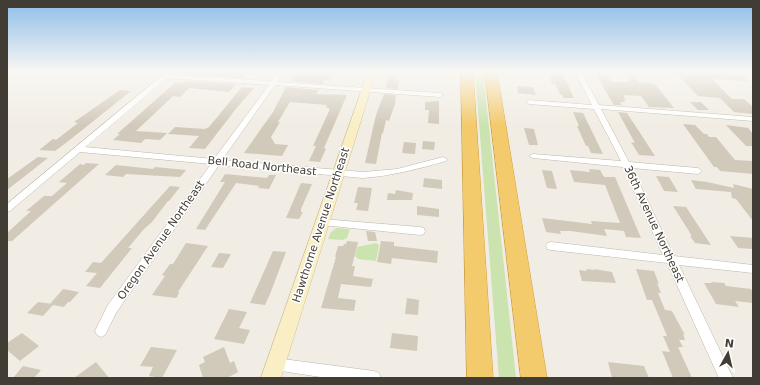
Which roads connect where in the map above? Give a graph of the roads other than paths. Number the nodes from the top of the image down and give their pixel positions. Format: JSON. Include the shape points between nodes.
{"nodes":[{"id":1,"x":149,"y":90,"type":"edge"},
{"id":2,"x":268,"y":90,"type":"edge"},
{"id":3,"x":366,"y":90,"type":"joint"},
{"id":4,"x":468,"y":90,"type":"edge"},
{"id":5,"x":494,"y":90,"type":"edge"},
{"id":6,"x":587,"y":90,"type":"edge"},
{"id":7,"x":440,"y":95,"type":"dead end"},
{"id":8,"x":529,"y":102,"type":"dead end"},
{"id":9,"x":596,"y":107,"type":"junction"},
{"id":10,"x":753,"y":119,"type":"edge"},
{"id":11,"x":78,"y":149,"type":"junction"},
{"id":12,"x":533,"y":156,"type":"dead end"},
{"id":13,"x":443,"y":159,"type":"dead end"},
{"id":14,"x":218,"y":161,"type":"junction"},
{"id":15,"x":626,"y":164,"type":"junction"},
{"id":16,"x":698,"y":171,"type":"dead end"},
{"id":17,"x":338,"y":174,"type":"junction"},
{"id":18,"x":7,"y":209,"type":"edge"},
{"id":19,"x":322,"y":222,"type":"junction"},
{"id":20,"x":420,"y":231,"type":"dead end"},
{"id":21,"x":551,"y":246,"type":"dead end"},
{"id":22,"x":671,"y":260,"type":"junction"},
{"id":23,"x":753,"y":269,"type":"edge"},
{"id":24,"x":101,"y":331,"type":"dead end"},
{"id":25,"x":275,"y":364,"type":"junction"},
{"id":26,"x":271,"y":378,"type":"edge"},
{"id":27,"x":374,"y":378,"type":"edge"},
{"id":28,"x":480,"y":378,"type":"edge"},
{"id":29,"x":534,"y":378,"type":"edge"},
{"id":30,"x":726,"y":378,"type":"edge"}],
"edges":[{"from":1,"to":11,"type":"street"},
{"from":2,"to":14,"type":"street","name":"Oregon Avenue Northeast"},
{"from":3,"to":7,"type":"street"},
{"from":3,"to":17,"type":"main road","name":"Hawthorne Avenue Northeast"},
{"from":4,"to":28,"type":"highway"},
{"from":5,"to":29,"type":"highway"},
{"from":6,"to":9,"type":"street","name":"36th Avenue Northeast"},
{"from":8,"to":9,"type":"street"},
{"from":9,"to":10,"type":"street"},
{"from":9,"to":15,"type":"street","name":"36th Avenue Northeast"},
{"from":11,"to":14,"type":"street","name":"Bell Road Northeast"},
{"from":11,"to":18,"type":"street"},
{"from":12,"to":15,"type":"street"},
{"from":13,"to":17,"type":"street","name":"Bell Road Northeast","via":[[389,174]]},
{"from":14,"to":17,"type":"street","name":"Bell Road Northeast"},
{"from":14,"to":24,"type":"street","name":"Oregon Avenue Northeast","via":[[112,309]]},
{"from":15,"to":16,"type":"street"},
{"from":15,"to":22,"type":"street","name":"36th Avenue Northeast"},
{"from":17,"to":19,"type":"main road","name":"Hawthorne Avenue Northeast"},
{"from":19,"to":20,"type":"street"},
{"from":19,"to":25,"type":"main road","name":"Hawthorne Avenue Northeast"},
{"from":21,"to":22,"type":"street"},
{"from":22,"to":23,"type":"street"},
{"from":22,"to":30,"type":"street","name":"36th Avenue Northeast"},
{"from":25,"to":26,"type":"main road","name":"Hawthorne Avenue Northeast"},
{"from":25,"to":27,"type":"street"}]}
